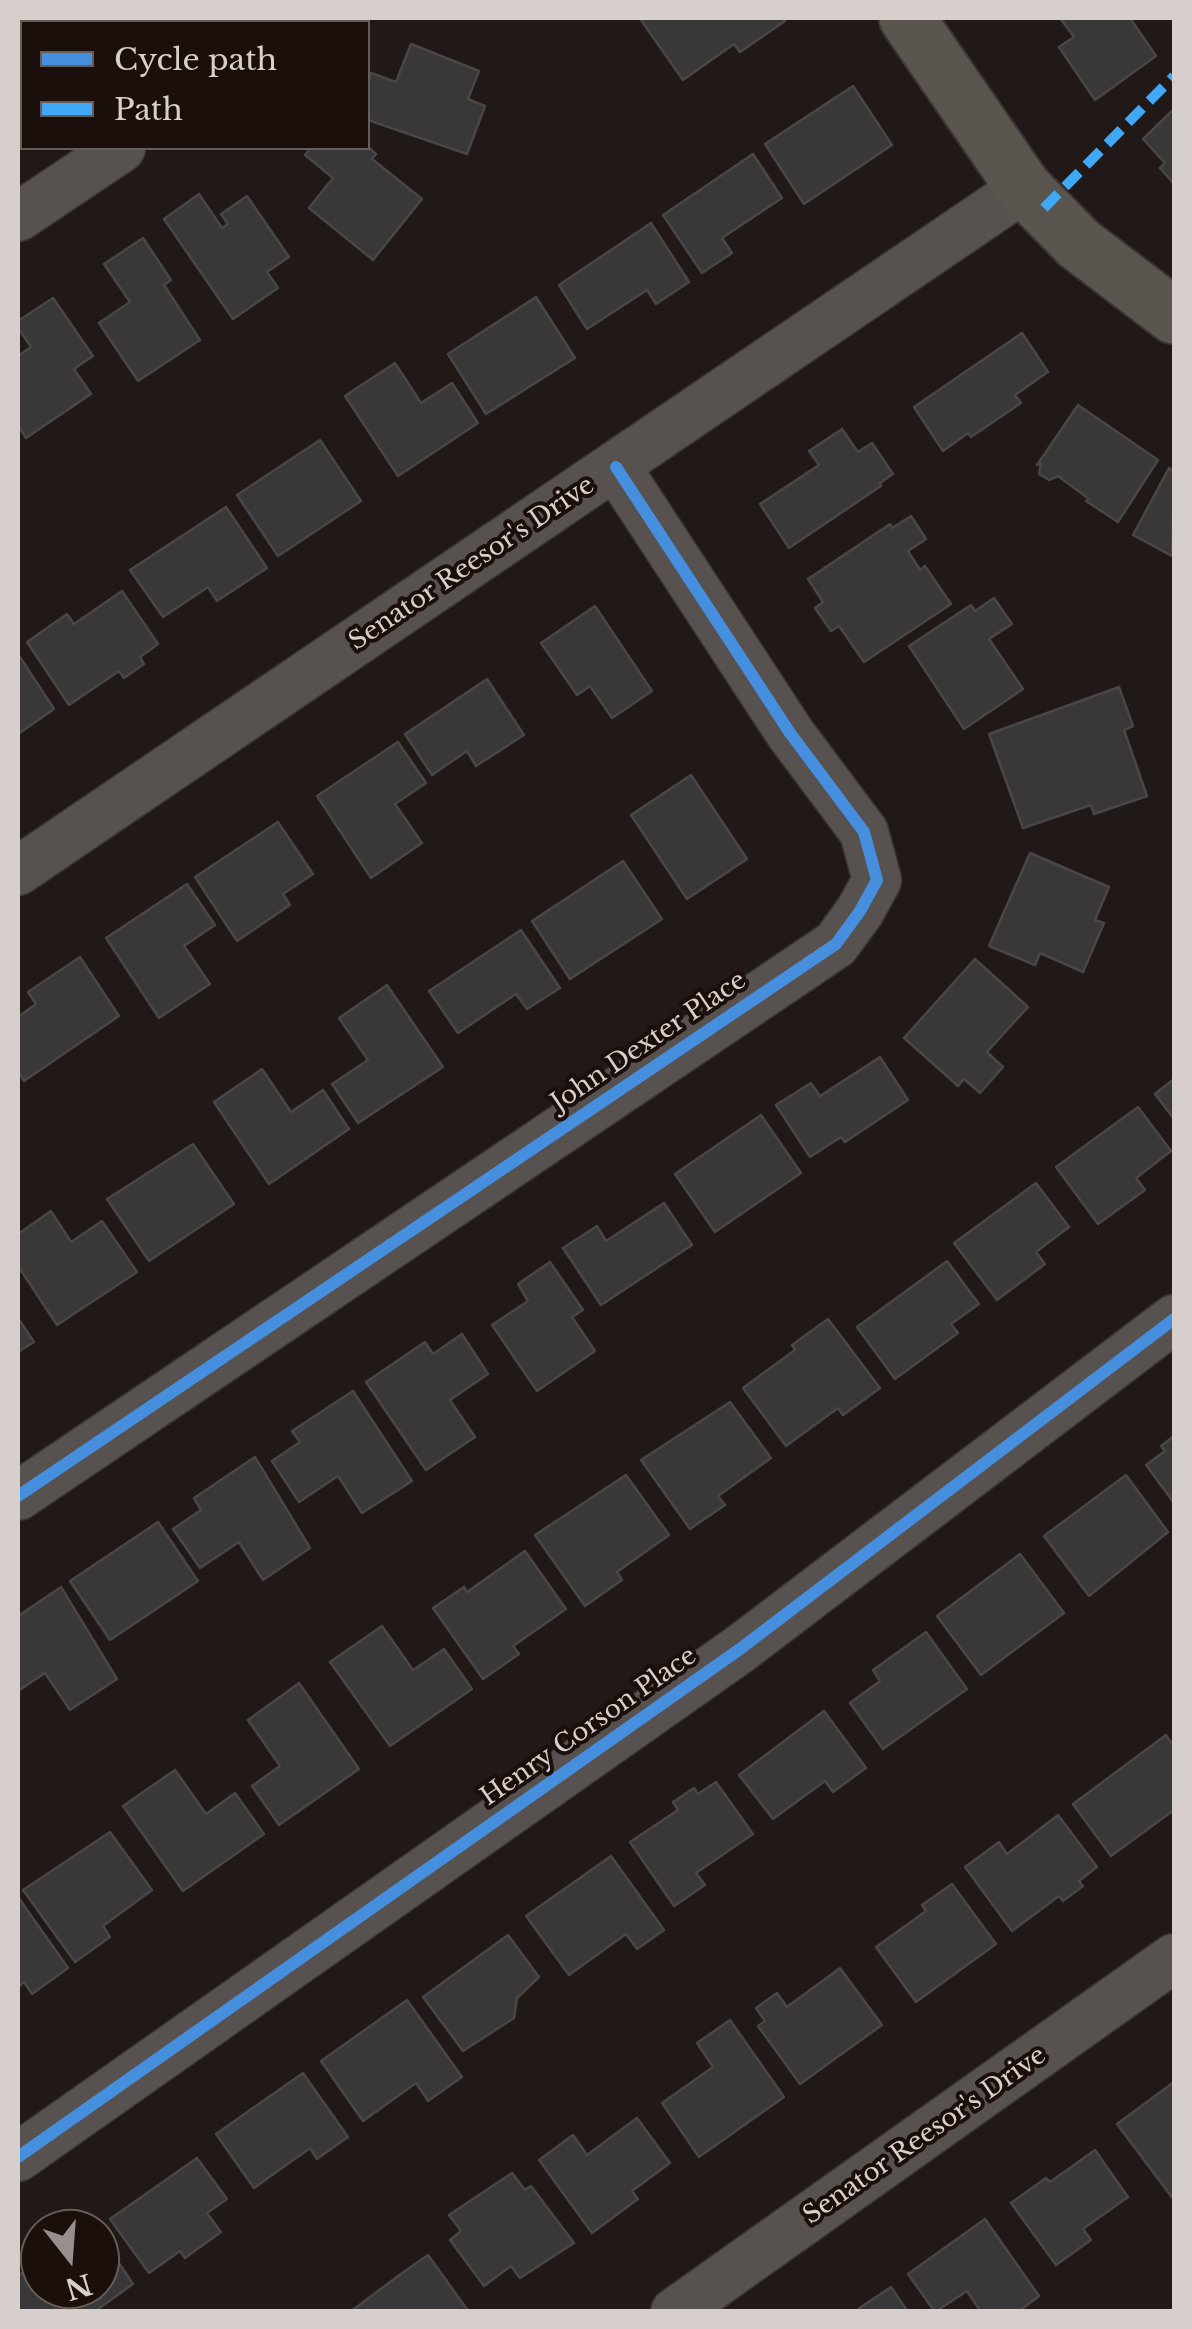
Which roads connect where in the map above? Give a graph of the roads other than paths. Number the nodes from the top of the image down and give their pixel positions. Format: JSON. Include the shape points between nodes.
{"nodes":[{"id":1,"x":906,"y":18,"type":"edge"},
{"id":2,"x":118,"y":150,"type":"edge"},
{"id":3,"x":1024,"y":188,"type":"junction"},
{"id":4,"x":18,"y":217,"type":"edge"},
{"id":5,"x":1174,"y":316,"type":"edge"},
{"id":6,"x":616,"y":467,"type":"junction"},
{"id":7,"x":18,"y":871,"type":"edge"},
{"id":8,"x":1174,"y":1320,"type":"edge"},
{"id":9,"x":18,"y":1496,"type":"edge"},
{"id":10,"x":1174,"y":1958,"type":"edge"},
{"id":11,"x":18,"y":2157,"type":"edge"},
{"id":12,"x":675,"y":2312,"type":"edge"}],
"edges":[{"from":1,"to":3,"type":"street"},
{"from":2,"to":4,"type":"street"},
{"from":3,"to":5,"type":"street","via":[[1079,244]]},
{"from":3,"to":6,"type":"street","name":"Senator Reesor's Drive"},
{"from":6,"to":7,"type":"street","name":"Senator Reesor's Drive"},
{"from":6,"to":9,"type":"street","name":"John Dexter Place","via":[[790,734],[864,832],[877,880],[860,911],[836,944]]},
{"from":8,"to":11,"type":"street","name":"Henry Corson Place","via":[[740,1649]]},
{"from":10,"to":12,"type":"street","name":"Senator Reesor's Drive"}]}
